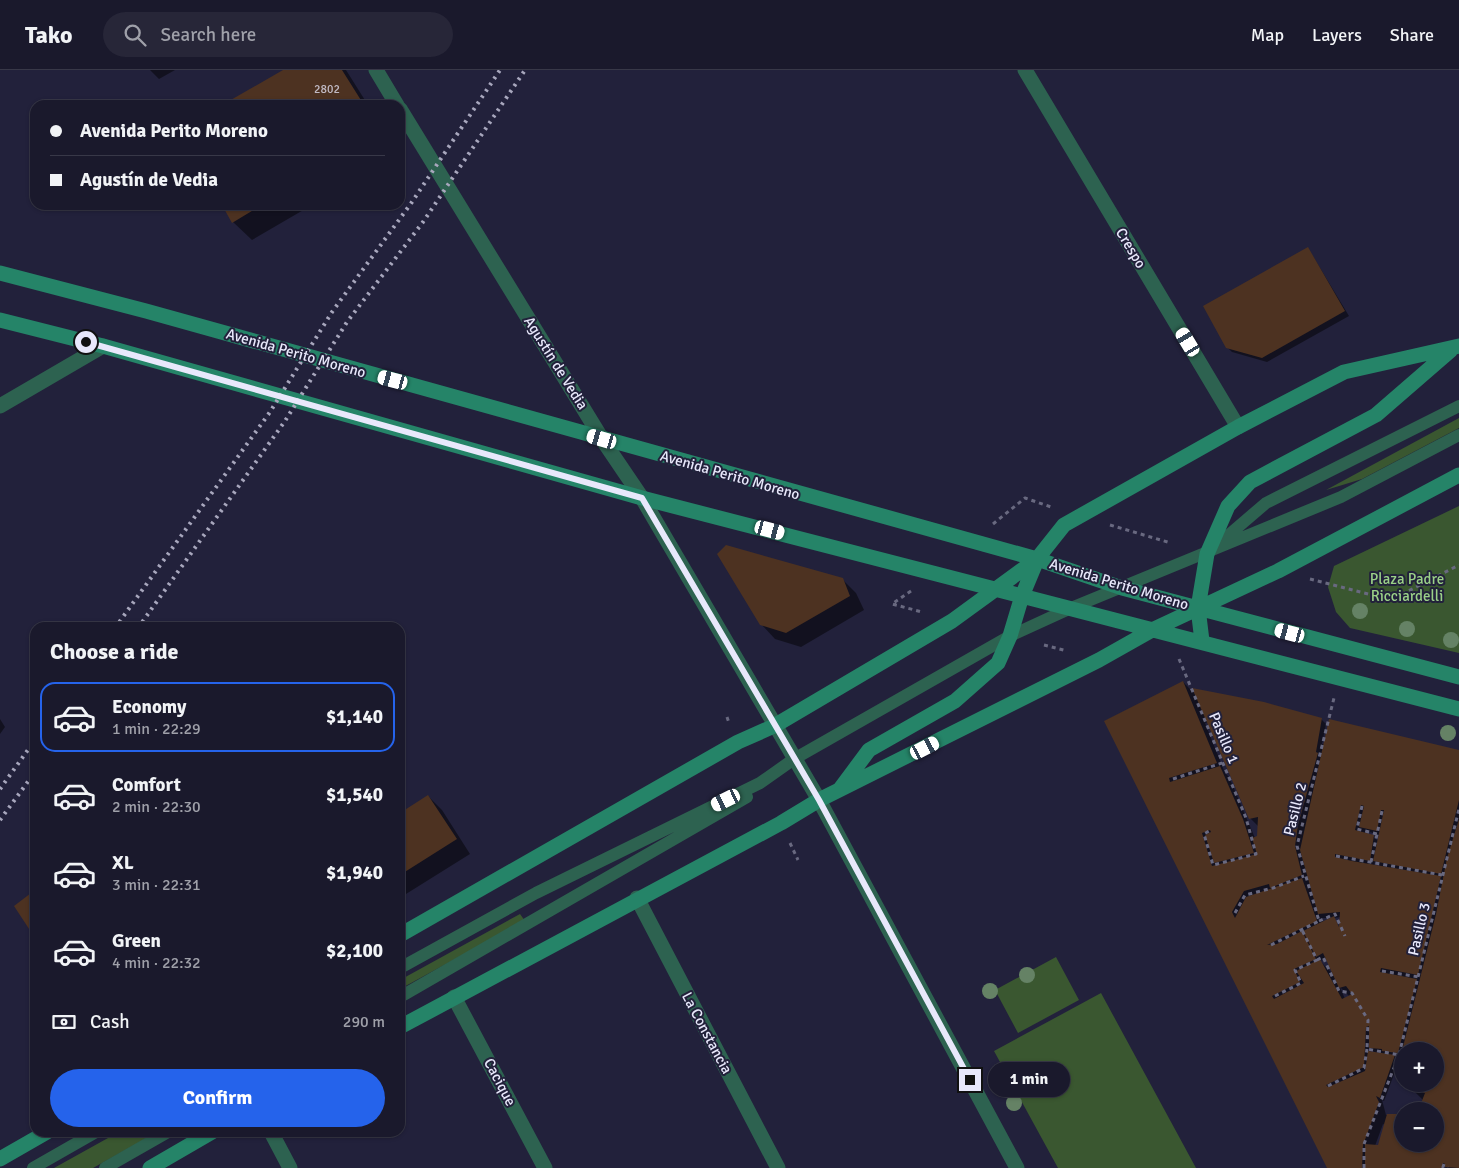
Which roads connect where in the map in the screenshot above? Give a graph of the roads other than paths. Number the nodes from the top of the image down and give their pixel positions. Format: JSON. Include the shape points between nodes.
{"nodes":[{"id":1,"x":376,"y":70,"type":"edge"},
{"id":2,"x":1025,"y":70,"type":"edge"},
{"id":3,"x":394,"y":100,"type":"edge"},
{"id":4,"x":405,"y":118,"type":"edge"},
{"id":5,"x":0,"y":273,"type":"edge"},
{"id":6,"x":0,"y":320,"type":"edge"},
{"id":7,"x":103,"y":346,"type":"junction"},
{"id":8,"x":1456,"y":348,"type":"edge"},
{"id":9,"x":0,"y":406,"type":"edge"},
{"id":10,"x":1459,"y":406,"type":"edge"},
{"id":11,"x":1238,"y":427,"type":"junction"},
{"id":12,"x":1459,"y":435,"type":"edge"},
{"id":13,"x":602,"y":439,"type":"junction"},
{"id":14,"x":1459,"y":475,"type":"edge"},
{"id":15,"x":642,"y":498,"type":"junction"},
{"id":16,"x":1207,"y":554,"type":"junction"},
{"id":17,"x":1037,"y":559,"type":"junction"},
{"id":18,"x":1122,"y":588,"type":"junction"},
{"id":19,"x":997,"y":589,"type":"junction"},
{"id":20,"x":1022,"y":596,"type":"junction"},
{"id":21,"x":1071,"y":608,"type":"junction"},
{"id":22,"x":1198,"y":608,"type":"junction"},
{"id":23,"x":1161,"y":631,"type":"junction"},
{"id":24,"x":1010,"y":636,"type":"junction"},
{"id":25,"x":1202,"y":642,"type":"junction"},
{"id":26,"x":1459,"y":677,"type":"edge"},
{"id":27,"x":1459,"y":709,"type":"edge"},
{"id":28,"x":774,"y":726,"type":"junction"},
{"id":29,"x":794,"y":759,"type":"junction"},
{"id":30,"x":760,"y":782,"type":"junction"},
{"id":31,"x":838,"y":792,"type":"junction"},
{"id":32,"x":819,"y":800,"type":"junction"},
{"id":33,"x":637,"y":898,"type":"junction"},
{"id":34,"x":405,"y":931,"type":"edge"},
{"id":35,"x":466,"y":933,"type":"junction"},
{"id":36,"x":405,"y":959,"type":"edge"},
{"id":37,"x":405,"y":965,"type":"edge"},
{"id":38,"x":405,"y":994,"type":"edge"},
{"id":39,"x":454,"y":997,"type":"junction"},
{"id":40,"x":405,"y":1024,"type":"edge"},
{"id":41,"x":38,"y":1137,"type":"edge"},
{"id":42,"x":87,"y":1137,"type":"edge"},
{"id":43,"x":159,"y":1137,"type":"edge"},
{"id":44,"x":203,"y":1137,"type":"edge"},
{"id":45,"x":274,"y":1137,"type":"edge"},
{"id":46,"x":0,"y":1159,"type":"edge"},
{"id":47,"x":33,"y":1168,"type":"edge"},
{"id":48,"x":105,"y":1168,"type":"edge"},
{"id":49,"x":150,"y":1168,"type":"edge"},
{"id":50,"x":290,"y":1168,"type":"edge"},
{"id":51,"x":545,"y":1168,"type":"edge"},
{"id":52,"x":778,"y":1168,"type":"edge"},
{"id":53,"x":1016,"y":1168,"type":"edge"}],
"edges":[{"from":1,"to":3,"type":"street"},
{"from":2,"to":11,"type":"street","name":"Crespo"},
{"from":4,"to":13,"type":"street","name":"Agustín de Vedia"},
{"from":5,"to":13,"type":"main road","name":"Avenida Perito Moreno"},
{"from":6,"to":7,"type":"main road"},
{"from":7,"to":9,"type":"street"},
{"from":7,"to":15,"type":"main road"},
{"from":8,"to":11,"type":"main road","via":[[1344,372]]},
{"from":8,"to":16,"type":"main road","via":[[1376,415],[1250,482],[1228,506]]},
{"from":10,"to":16,"type":"lane","via":[[1266,503]]},
{"from":11,"to":17,"type":"main road","via":[[1064,525]]},
{"from":12,"to":16,"type":"lane","via":[[1341,496]]},
{"from":13,"to":15,"type":"street","name":"Agustín de Vedia"},
{"from":13,"to":17,"type":"main road","name":"Avenida Perito Moreno"},
{"from":14,"to":22,"type":"main road","via":[[1278,571]]},
{"from":15,"to":19,"type":"main road"},
{"from":15,"to":28,"type":"street","name":"Agustín de Vedia"},
{"from":16,"to":18,"type":"lane"},
{"from":16,"to":22,"type":"main road"},
{"from":17,"to":18,"type":"main road","name":"Avenida Perito Moreno"},
{"from":17,"to":19,"type":"main road"},
{"from":17,"to":20,"type":"main road"},
{"from":18,"to":21,"type":"lane"},
{"from":18,"to":22,"type":"main road","name":"Avenida Perito Moreno"},
{"from":19,"to":20,"type":"main road"},
{"from":19,"to":28,"type":"main road","via":[[952,621]]},
{"from":20,"to":21,"type":"main road"},
{"from":20,"to":24,"type":"main road"},
{"from":21,"to":23,"type":"main road"},
{"from":21,"to":24,"type":"lane"},
{"from":22,"to":23,"type":"main road"},
{"from":22,"to":25,"type":"main road"},
{"from":22,"to":26,"type":"main road","name":"Avenida Perito Moreno"},
{"from":23,"to":25,"type":"main road"},
{"from":23,"to":31,"type":"main road"},
{"from":24,"to":29,"type":"lane"},
{"from":24,"to":31,"type":"main road","via":[[998,663],[955,701],[869,750]]},
{"from":25,"to":27,"type":"main road"},
{"from":28,"to":29,"type":"street","name":"Agustín de Vedia"},
{"from":28,"to":34,"type":"main road","via":[[738,742]]},
{"from":29,"to":30,"type":"lane"},
{"from":29,"to":32,"type":"street","name":"Agustín de Vedia"},
{"from":30,"to":35,"type":"lane","via":[[536,893]]},
{"from":30,"to":38,"type":"lane","via":[[750,796]]},
{"from":31,"to":32,"type":"main road"},
{"from":32,"to":33,"type":"main road"},
{"from":32,"to":53,"type":"street","name":"Agustín de Vedia"},
{"from":33,"to":39,"type":"main road"},
{"from":33,"to":52,"type":"street","name":"La Constancia"},
{"from":35,"to":36,"type":"lane"},
{"from":35,"to":37,"type":"lane"},
{"from":39,"to":40,"type":"main road"},
{"from":39,"to":51,"type":"street","name":"Cacique"},
{"from":41,"to":46,"type":"main road"},
{"from":42,"to":47,"type":"lane"},
{"from":43,"to":48,"type":"lane"},
{"from":44,"to":49,"type":"main road"},
{"from":45,"to":50,"type":"street"}]}
